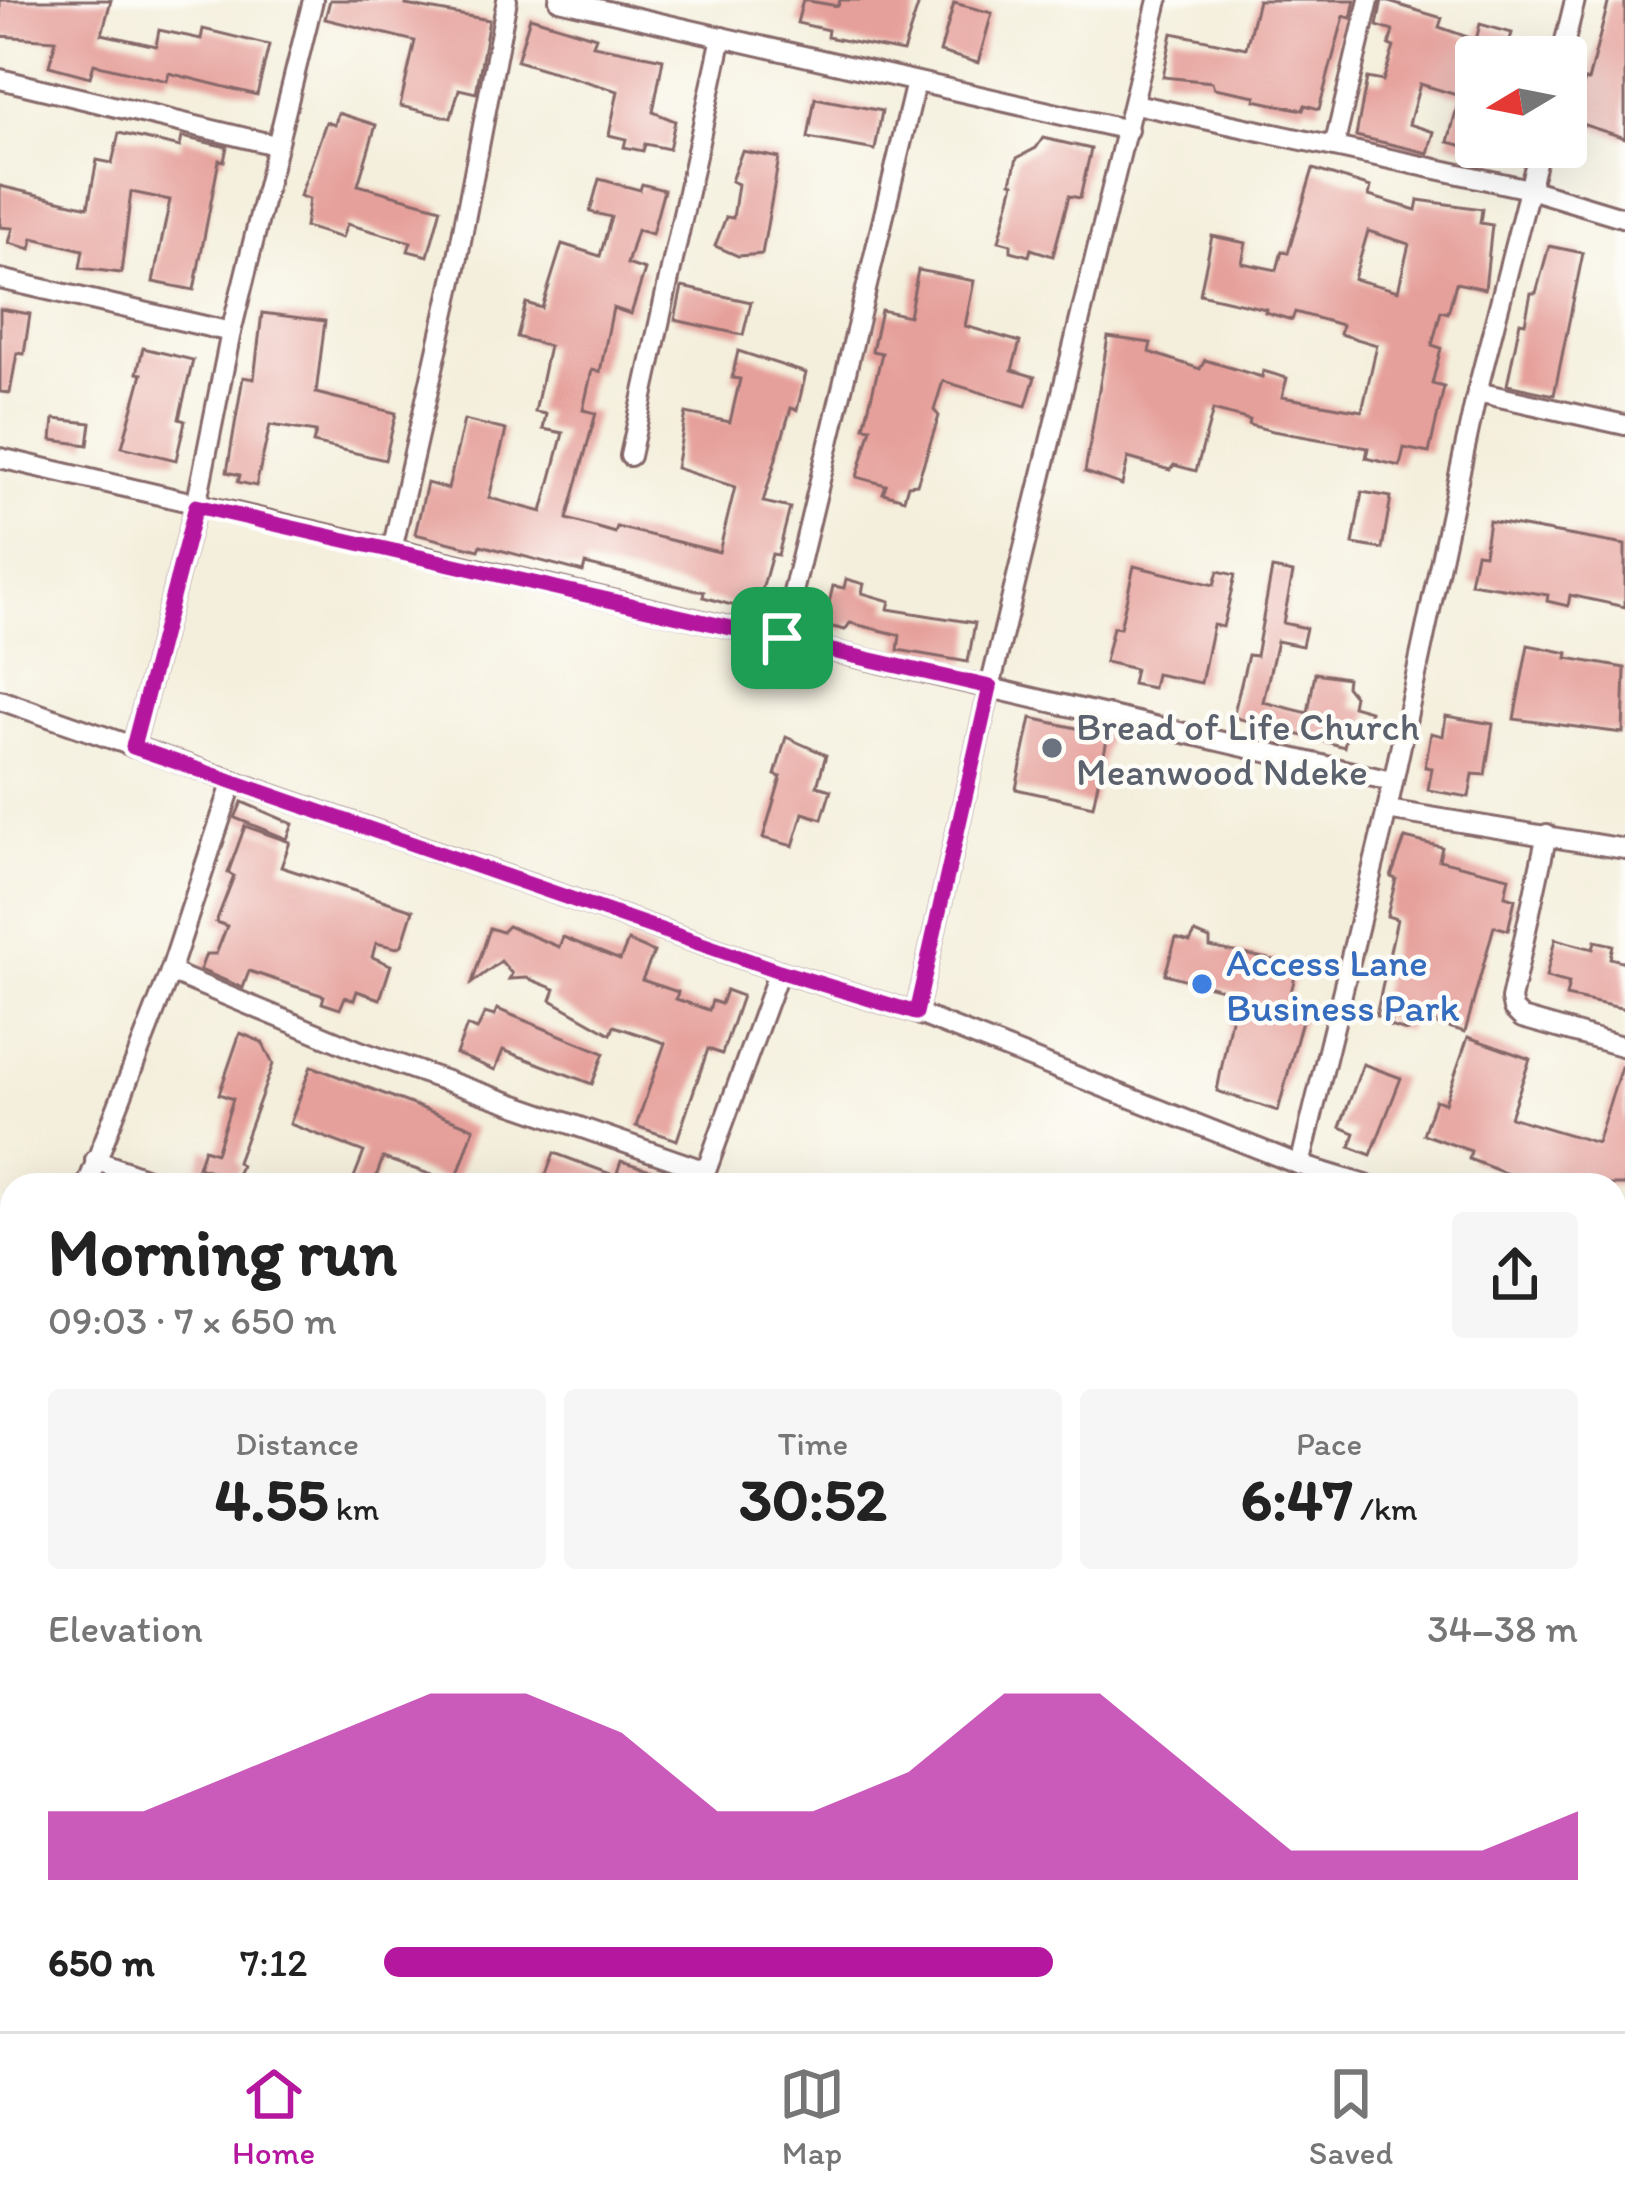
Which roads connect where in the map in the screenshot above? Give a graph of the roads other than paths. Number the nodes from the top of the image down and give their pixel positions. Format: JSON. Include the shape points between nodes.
{"nodes":[{"id":1,"x":313,"y":0,"type":"edge"},
{"id":2,"x":507,"y":0,"type":"edge"},
{"id":3,"x":559,"y":0,"type":"edge"},
{"id":4,"x":1158,"y":0,"type":"edge"},
{"id":5,"x":1369,"y":0,"type":"edge"},
{"id":6,"x":1575,"y":0,"type":"edge"},
{"id":7,"x":1567,"y":36,"type":"edge"},
{"id":8,"x":722,"y":37,"type":"junction"},
{"id":9,"x":0,"y":79,"type":"edge"},
{"id":10,"x":916,"y":82,"type":"junction"},
{"id":11,"x":1135,"y":104,"type":"junction"},
{"id":12,"x":1129,"y":130,"type":"junction"},
{"id":13,"x":275,"y":145,"type":"junction"},
{"id":14,"x":1334,"y":147,"type":"junction"},
{"id":15,"x":1534,"y":168,"type":"edge"},
{"id":16,"x":1529,"y":189,"type":"junction"},
{"id":17,"x":1625,"y":218,"type":"edge"},
{"id":18,"x":0,"y":279,"type":"edge"},
{"id":19,"x":230,"y":332,"type":"junction"},
{"id":20,"x":1477,"y":392,"type":"junction"},
{"id":21,"x":1625,"y":425,"type":"edge"},
{"id":22,"x":630,"y":456,"type":"dead end"},
{"id":23,"x":0,"y":458,"type":"edge"},
{"id":24,"x":196,"y":506,"type":"junction"},
{"id":25,"x":392,"y":550,"type":"junction"},
{"id":26,"x":782,"y":638,"type":"junction"},
{"id":27,"x":990,"y":687,"type":"junction"},
{"id":28,"x":0,"y":700,"type":"edge"},
{"id":29,"x":133,"y":747,"type":"junction"},
{"id":30,"x":233,"y":781,"type":"junction"},
{"id":31,"x":1391,"y":781,"type":"junction"},
{"id":32,"x":1387,"y":810,"type":"junction"},
{"id":33,"x":1547,"y":834,"type":"junction"},
{"id":34,"x":1625,"y":849,"type":"edge"},
{"id":35,"x":779,"y":971,"type":"junction"},
{"id":36,"x":170,"y":972,"type":"junction"},
{"id":37,"x":916,"y":1013,"type":"junction"},
{"id":38,"x":1625,"y":1047,"type":"edge"},
{"id":39,"x":95,"y":1160,"type":"junction"},
{"id":40,"x":1300,"y":1165,"type":"junction"},
{"id":41,"x":91,"y":1173,"type":"edge"},
{"id":42,"x":131,"y":1173,"type":"edge"},
{"id":43,"x":690,"y":1173,"type":"edge"},
{"id":44,"x":706,"y":1173,"type":"edge"},
{"id":45,"x":1326,"y":1173,"type":"edge"}],
"edges":[{"from":1,"to":13,"type":"street"},
{"from":2,"to":25,"type":"street"},
{"from":3,"to":8,"type":"street"},
{"from":4,"to":11,"type":"street"},
{"from":5,"to":14,"type":"street"},
{"from":6,"to":7,"type":"street"},
{"from":8,"to":10,"type":"street"},
{"from":8,"to":22,"type":"street"},
{"from":9,"to":13,"type":"street"},
{"from":10,"to":12,"type":"street"},
{"from":10,"to":26,"type":"street"},
{"from":11,"to":12,"type":"street"},
{"from":11,"to":14,"type":"street"},
{"from":12,"to":27,"type":"street"},
{"from":13,"to":19,"type":"street"},
{"from":14,"to":16,"type":"street"},
{"from":15,"to":16,"type":"street"},
{"from":16,"to":17,"type":"street"},
{"from":16,"to":20,"type":"street"},
{"from":18,"to":19,"type":"street"},
{"from":19,"to":24,"type":"street"},
{"from":20,"to":21,"type":"street"},
{"from":20,"to":31,"type":"street"},
{"from":23,"to":24,"type":"street"},
{"from":24,"to":25,"type":"street"},
{"from":24,"to":29,"type":"street"},
{"from":25,"to":26,"type":"street"},
{"from":26,"to":27,"type":"street"},
{"from":27,"to":31,"type":"street"},
{"from":27,"to":37,"type":"street"},
{"from":28,"to":29,"type":"street"},
{"from":29,"to":30,"type":"street"},
{"from":30,"to":35,"type":"street"},
{"from":30,"to":36,"type":"street"},
{"from":31,"to":32,"type":"street"},
{"from":32,"to":33,"type":"street"},
{"from":32,"to":40,"type":"street"},
{"from":33,"to":34,"type":"street"},
{"from":33,"to":38,"type":"street","via":[[1513,1010]]},
{"from":35,"to":37,"type":"street"},
{"from":35,"to":44,"type":"street"},
{"from":36,"to":39,"type":"street"},
{"from":36,"to":43,"type":"street"},
{"from":37,"to":40,"type":"street"},
{"from":39,"to":41,"type":"street"},
{"from":39,"to":42,"type":"street"},
{"from":40,"to":45,"type":"street"}]}
